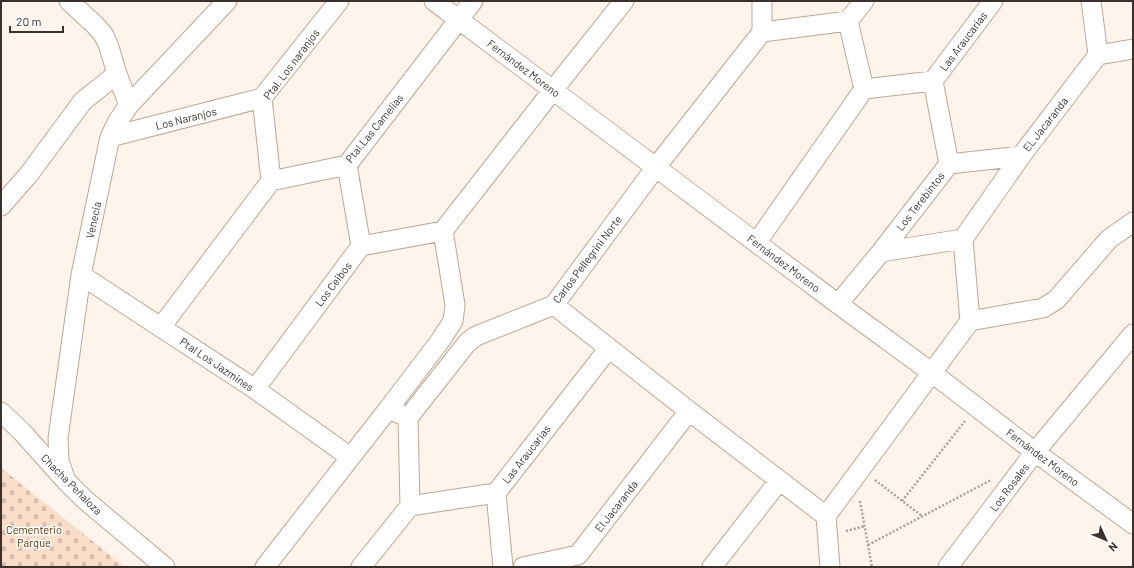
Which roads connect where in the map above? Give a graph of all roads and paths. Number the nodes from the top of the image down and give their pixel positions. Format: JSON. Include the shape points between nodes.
{"nodes":[{"id":1,"x":69,"y":1,"type":"edge"},
{"id":2,"x":227,"y":1,"type":"edge"},
{"id":3,"x":340,"y":1,"type":"edge"},
{"id":4,"x":434,"y":1,"type":"edge"},
{"id":5,"x":473,"y":1,"type":"edge"},
{"id":6,"x":624,"y":1,"type":"edge"},
{"id":7,"x":762,"y":1,"type":"edge"},
{"id":8,"x":864,"y":1,"type":"edge"},
{"id":9,"x":993,"y":1,"type":"edge"},
{"id":10,"x":1091,"y":1,"type":"edge"},
{"id":11,"x":458,"y":20,"type":"junction"},
{"id":12,"x":848,"y":21,"type":"junction"},
{"id":13,"x":762,"y":32,"type":"junction"},
{"id":14,"x":1133,"y":49,"type":"edge"},
{"id":15,"x":1098,"y":55,"type":"junction"},
{"id":16,"x":117,"y":74,"type":"junction"},
{"id":17,"x":934,"y":81,"type":"junction"},
{"id":18,"x":864,"y":89,"type":"junction"},
{"id":19,"x":553,"y":90,"type":"junction"},
{"id":20,"x":262,"y":98,"type":"junction"},
{"id":21,"x":130,"y":105,"type":"junction"},
{"id":22,"x":110,"y":137,"type":"junction"},
{"id":23,"x":1020,"y":156,"type":"junction"},
{"id":24,"x":347,"y":164,"type":"junction"},
{"id":25,"x":949,"y":164,"type":"junction"},
{"id":26,"x":656,"y":167,"type":"junction"},
{"id":27,"x":271,"y":181,"type":"junction"},
{"id":28,"x":1,"y":206,"type":"edge"},
{"id":29,"x":1133,"y":222,"type":"edge"},
{"id":30,"x":443,"y":231,"type":"junction"},
{"id":31,"x":963,"y":239,"type":"junction"},
{"id":32,"x":757,"y":242,"type":"junction"},
{"id":33,"x":361,"y":246,"type":"junction"},
{"id":34,"x":881,"y":252,"type":"junction"},
{"id":35,"x":81,"y":275,"type":"junction"},
{"id":36,"x":838,"y":304,"type":"junction"},
{"id":37,"x":554,"y":305,"type":"junction"},
{"id":38,"x":453,"y":321,"type":"junction"},
{"id":39,"x":970,"y":321,"type":"junction"},
{"id":40,"x":161,"y":327,"type":"junction"},
{"id":41,"x":1133,"y":334,"type":"edge"},
{"id":42,"x":476,"y":336,"type":"junction"},
{"id":43,"x":609,"y":348,"type":"junction"},
{"id":44,"x":931,"y":372,"type":"junction"},
{"id":45,"x":255,"y":389,"type":"junction"},
{"id":46,"x":389,"y":408,"type":"junction"},
{"id":47,"x":689,"y":411,"type":"junction"},
{"id":48,"x":1,"y":412,"type":"edge"},
{"id":49,"x":408,"y":418,"type":"junction"},
{"id":50,"x":966,"y":420,"type":"dead end"},
{"id":51,"x":1035,"y":452,"type":"junction"},
{"id":52,"x":350,"y":457,"type":"junction"},
{"id":53,"x":996,"y":477,"type":"dead end"},
{"id":54,"x":872,"y":478,"type":"dead end"},
{"id":55,"x":66,"y":481,"type":"junction"},
{"id":56,"x":779,"y":481,"type":"junction"},
{"id":57,"x":496,"y":493,"type":"junction"},
{"id":58,"x":859,"y":495,"type":"dead end"},
{"id":59,"x":902,"y":501,"type":"junction"},
{"id":60,"x":410,"y":506,"type":"junction"},
{"id":61,"x":826,"y":516,"type":"junction"},
{"id":62,"x":922,"y":516,"type":"junction"},
{"id":63,"x":1133,"y":524,"type":"edge"},
{"id":64,"x":864,"y":526,"type":"junction"},
{"id":65,"x":841,"y":532,"type":"dead end"},
{"id":66,"x":868,"y":544,"type":"junction"},
{"id":67,"x":579,"y":561,"type":"edge"},
{"id":68,"x":165,"y":567,"type":"edge"},
{"id":69,"x":265,"y":567,"type":"edge"},
{"id":70,"x":361,"y":567,"type":"edge"},
{"id":71,"x":503,"y":567,"type":"edge"},
{"id":72,"x":523,"y":567,"type":"edge"},
{"id":73,"x":712,"y":567,"type":"edge"},
{"id":74,"x":830,"y":567,"type":"edge"},
{"id":75,"x":872,"y":567,"type":"edge"},
{"id":76,"x":948,"y":567,"type":"edge"}],
"edges":[{"from":1,"to":16,"type":"street","via":[[103,34]]},
{"from":2,"to":21,"type":"street","name":"Venecia"},
{"from":3,"to":20,"type":"street","name":"Ptal. Los naranjos"},
{"from":4,"to":11,"type":"street","name":"Fernández Moreno"},
{"from":5,"to":11,"type":"street","name":"Ptal.Las Camelias"},
{"from":6,"to":19,"type":"street"},
{"from":7,"to":13,"type":"street"},
{"from":8,"to":12,"type":"street"},
{"from":9,"to":17,"type":"street","name":"Las Araucarias"},
{"from":10,"to":15,"type":"street"},
{"from":11,"to":19,"type":"street","name":"Fernández Moreno"},
{"from":11,"to":24,"type":"street","name":"Ptal.Las Camelias"},
{"from":12,"to":13,"type":"street"},
{"from":12,"to":18,"type":"street"},
{"from":13,"to":26,"type":"street","name":"Carlos Pellegrini Norte"},
{"from":14,"to":15,"type":"street"},
{"from":15,"to":23,"type":"street","name":"EL Jacaranda"},
{"from":16,"to":21,"type":"street"},
{"from":16,"to":28,"type":"street","via":[[83,101],[30,174]]},
{"from":17,"to":18,"type":"street"},
{"from":17,"to":25,"type":"street","name":"Los Terebintos"},
{"from":18,"to":32,"type":"street"},
{"from":19,"to":26,"type":"street","name":"Fernández Moreno"},
{"from":19,"to":30,"type":"street"},
{"from":20,"to":22,"type":"street","name":"Los Naranjos"},
{"from":20,"to":27,"type":"street","name":"Ptal. Los naranjos"},
{"from":21,"to":22,"type":"street","name":"Venecia"},
{"from":22,"to":35,"type":"street","name":"Venecia"},
{"from":23,"to":25,"type":"street"},
{"from":23,"to":31,"type":"street","name":"EL Jacaranda"},
{"from":24,"to":27,"type":"street","name":"Ptal.Las Camelias"},
{"from":24,"to":33,"type":"street"},
{"from":25,"to":34,"type":"street","name":"Los Terebintos"},
{"from":26,"to":32,"type":"street","name":"Fernández Moreno"},
{"from":26,"to":37,"type":"street","name":"Carlos Pellegrini Norte"},
{"from":27,"to":40,"type":"street"},
{"from":29,"to":39,"type":"street","via":[[1109,239],[1056,300],[1042,308]]},
{"from":30,"to":33,"type":"street"},
{"from":30,"to":38,"type":"street","via":[[455,305]]},
{"from":31,"to":34,"type":"street"},
{"from":31,"to":39,"type":"street"},
{"from":32,"to":36,"type":"street","name":"Fernández Moreno"},
{"from":33,"to":45,"type":"street","name":"Los Ceibos"},
{"from":34,"to":36,"type":"street","name":"Los Terebintos"},
{"from":35,"to":40,"type":"street","name":"Ptal Los Jazmines"},
{"from":35,"to":55,"type":"street","name":"Venecia","via":[[58,438],[59,461]]},
{"from":36,"to":44,"type":"street","name":"Fernández Moreno"},
{"from":37,"to":42,"type":"street","name":"Carlos Pellegrini Norte"},
{"from":37,"to":43,"type":"street"},
{"from":38,"to":42,"type":"street"},
{"from":38,"to":46,"type":"street"},
{"from":39,"to":44,"type":"street"},
{"from":40,"to":45,"type":"street","name":"Ptal Los Jazmines"},
{"from":41,"to":51,"type":"street","name":"Los Rosales"},
{"from":42,"to":49,"type":"street","name":"Carlos Pellegrini Norte","via":[[467,343]]},
{"from":43,"to":47,"type":"street"},
{"from":43,"to":57,"type":"street","name":"Las Araucarias"},
{"from":44,"to":51,"type":"street","name":"Fernández Moreno"},
{"from":44,"to":61,"type":"street"},
{"from":45,"to":52,"type":"street","name":"Ptal Los Jazmines"},
{"from":46,"to":49,"type":"street"},
{"from":46,"to":52,"type":"street"},
{"from":47,"to":56,"type":"street"},
{"from":47,"to":67,"type":"street","name":"El Jacaranda"},
{"from":48,"to":55,"type":"street","name":"Chacha Peñaloza"},
{"from":49,"to":60,"type":"street"},
{"from":50,"to":59,"type":"path"},
{"from":51,"to":63,"type":"street","name":"Fernández Moreno"},
{"from":51,"to":76,"type":"street","name":"Los Rosales"},
{"from":52,"to":69,"type":"street"},
{"from":53,"to":62,"type":"path"},
{"from":54,"to":59,"type":"path"},
{"from":55,"to":68,"type":"street","name":"Chacha Peñaloza"},
{"from":56,"to":61,"type":"street"},
{"from":56,"to":73,"type":"street"},
{"from":57,"to":60,"type":"street","name":"Las Araucarias"},
{"from":57,"to":71,"type":"street"},
{"from":58,"to":64,"type":"path"},
{"from":59,"to":62,"type":"path"},
{"from":60,"to":70,"type":"street"},
{"from":61,"to":74,"type":"street"},
{"from":62,"to":66,"type":"path"},
{"from":64,"to":65,"type":"path"},
{"from":64,"to":66,"type":"path"},
{"from":66,"to":75,"type":"path"},
{"from":67,"to":72,"type":"street","name":"El Jacaranda"}]}
